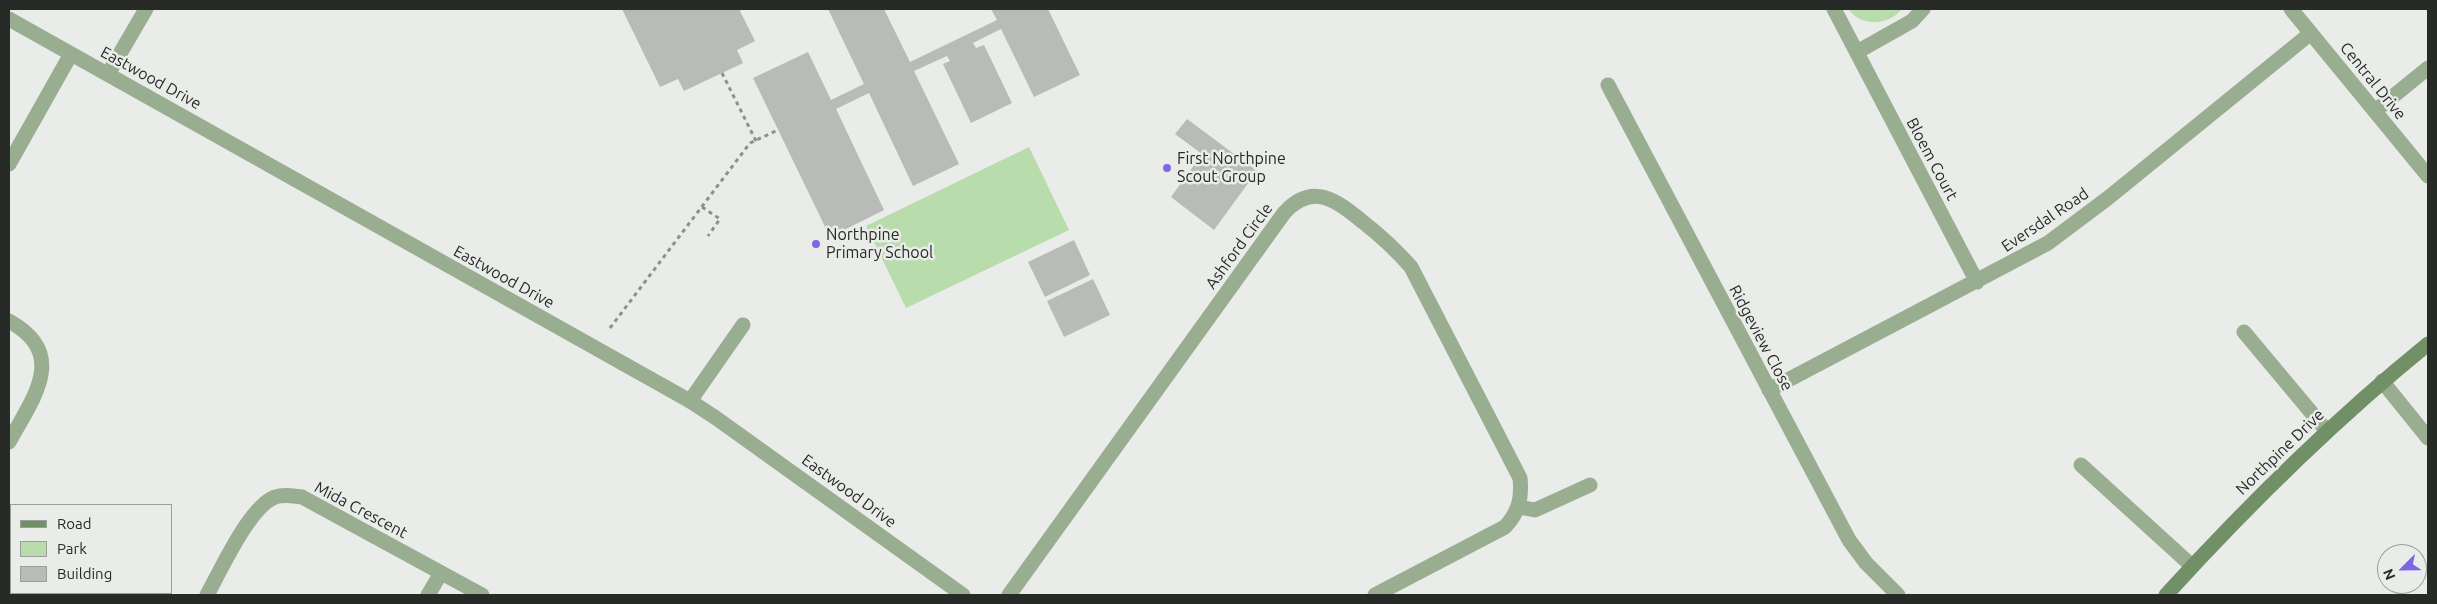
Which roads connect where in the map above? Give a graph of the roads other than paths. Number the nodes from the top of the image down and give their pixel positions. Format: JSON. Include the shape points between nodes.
{"nodes":[{"id":1,"x":146,"y":9,"type":"edge"},
{"id":2,"x":1834,"y":9,"type":"edge"},
{"id":3,"x":1923,"y":9,"type":"edge"},
{"id":4,"x":2291,"y":9,"type":"edge"},
{"id":5,"x":9,"y":19,"type":"edge"},
{"id":6,"x":2311,"y":33,"type":"junction"},
{"id":7,"x":1857,"y":52,"type":"junction"},
{"id":8,"x":71,"y":54,"type":"junction"},
{"id":9,"x":2428,"y":68,"type":"edge"},
{"id":10,"x":108,"y":74,"type":"junction"},
{"id":11,"x":1608,"y":86,"type":"dead end"},
{"id":12,"x":2375,"y":111,"type":"junction"},
{"id":13,"x":9,"y":164,"type":"edge"},
{"id":14,"x":2428,"y":176,"type":"edge"},
{"id":15,"x":1977,"y":282,"type":"junction"},
{"id":16,"x":9,"y":321,"type":"edge"},
{"id":17,"x":744,"y":325,"type":"dead end"},
{"id":18,"x":2244,"y":332,"type":"dead end"},
{"id":19,"x":2428,"y":344,"type":"edge"},
{"id":20,"x":2382,"y":381,"type":"junction"},
{"id":21,"x":1769,"y":390,"type":"junction"},
{"id":22,"x":690,"y":402,"type":"junction"},
{"id":23,"x":2326,"y":430,"type":"junction"},
{"id":24,"x":2428,"y":438,"type":"edge"},
{"id":25,"x":9,"y":442,"type":"edge"},
{"id":26,"x":2081,"y":465,"type":"dead end"},
{"id":27,"x":1590,"y":485,"type":"dead end"},
{"id":28,"x":1519,"y":507,"type":"junction"},
{"id":29,"x":2192,"y":566,"type":"junction"},
{"id":30,"x":441,"y":573,"type":"junction"},
{"id":31,"x":208,"y":595,"type":"edge"},
{"id":32,"x":428,"y":595,"type":"edge"},
{"id":33,"x":482,"y":595,"type":"edge"},
{"id":34,"x":963,"y":595,"type":"edge"},
{"id":35,"x":1009,"y":595,"type":"edge"},
{"id":36,"x":1375,"y":595,"type":"edge"},
{"id":37,"x":1898,"y":595,"type":"edge"},
{"id":38,"x":2166,"y":595,"type":"edge"}],
"edges":[{"from":1,"to":10,"type":"street"},
{"from":2,"to":7,"type":"street","name":"Bloem Court"},
{"from":3,"to":7,"type":"street","via":[[1912,21]]},
{"from":4,"to":6,"type":"street","name":"Central Drive"},
{"from":5,"to":8,"type":"street","name":"Eastwood Drive"},
{"from":6,"to":12,"type":"street","name":"Central Drive"},
{"from":6,"to":15,"type":"street","name":"Eversdal Road","via":[[2080,221],[2048,243]]},
{"from":7,"to":15,"type":"street","name":"Bloem Court"},
{"from":8,"to":10,"type":"street","name":"Eastwood Drive"},
{"from":8,"to":13,"type":"street"},
{"from":9,"to":12,"type":"street"},
{"from":10,"to":22,"type":"street","name":"Eastwood Drive"},
{"from":11,"to":21,"type":"street","name":"Ridgeview Close"},
{"from":12,"to":14,"type":"street","name":"Central Drive"},
{"from":15,"to":21,"type":"street","name":"Eversdal Road"},
{"from":16,"to":25,"type":"street","via":[[31,336],[38,346],[43,370],[36,393]]},
{"from":17,"to":22,"type":"street"},
{"from":18,"to":23,"type":"street"},
{"from":19,"to":20,"type":"street","name":"Northpine Drive"},
{"from":20,"to":23,"type":"street","name":"Northpine Drive"},
{"from":20,"to":24,"type":"street"},
{"from":21,"to":37,"type":"street","name":"Ridgeview Close","via":[[1849,540],[1866,563]]},
{"from":22,"to":34,"type":"street","name":"Eastwood Drive"},
{"from":23,"to":29,"type":"street","name":"Northpine Drive","via":[[2257,496]]},
{"from":26,"to":29,"type":"street"},
{"from":27,"to":28,"type":"street","via":[[1535,510]]},
{"from":28,"to":35,"type":"street","name":"Ashford Circle","via":[[1520,478],[1410,267],[1392,246],[1338,202],[1315,196],[1292,204],[1284,213]]},
{"from":28,"to":36,"type":"street","via":[[1513,518],[1499,530]]},
{"from":29,"to":38,"type":"street","name":"Northpine Drive"},
{"from":30,"to":31,"type":"street","name":"Mida Crescent","via":[[302,497],[288,495],[275,497],[256,511]]},
{"from":30,"to":32,"type":"street"},
{"from":30,"to":33,"type":"street","name":"Mida Crescent"}]}
